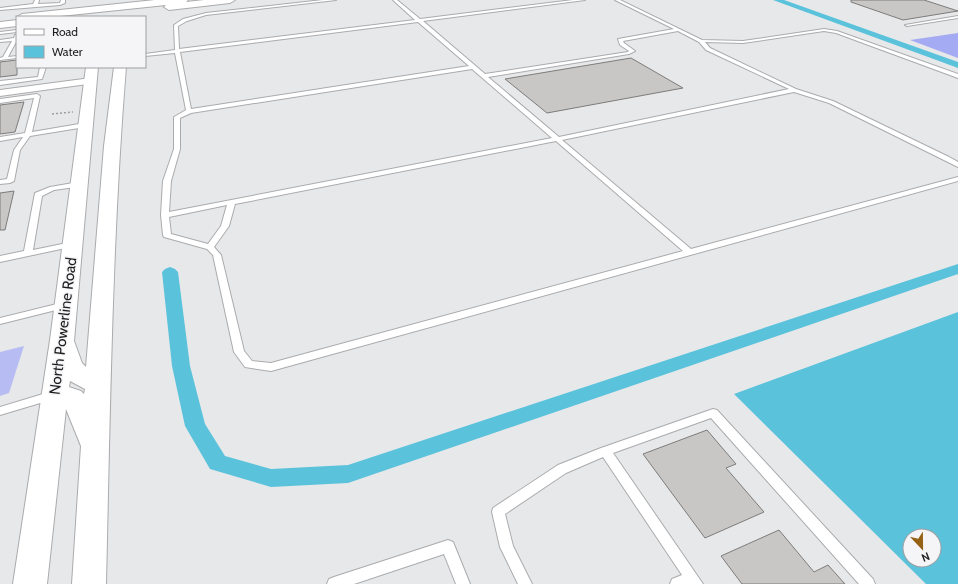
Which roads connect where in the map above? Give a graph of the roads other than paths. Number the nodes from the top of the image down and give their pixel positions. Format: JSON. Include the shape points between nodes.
{"nodes":[{"id":1,"x":37,"y":0,"type":"edge"},
{"id":2,"x":63,"y":0,"type":"edge"},
{"id":3,"x":183,"y":0,"type":"edge"},
{"id":4,"x":230,"y":0,"type":"edge"},
{"id":5,"x":334,"y":0,"type":"edge"},
{"id":6,"x":395,"y":0,"type":"edge"},
{"id":7,"x":583,"y":0,"type":"edge"},
{"id":8,"x":617,"y":0,"type":"edge"},
{"id":9,"x":35,"y":5,"type":"junction"},
{"id":10,"x":0,"y":9,"type":"edge"},
{"id":11,"x":120,"y":9,"type":"edge"},
{"id":12,"x":99,"y":10,"type":"edge"},
{"id":13,"x":33,"y":16,"type":"edge"},
{"id":14,"x":75,"y":16,"type":"edge"},
{"id":15,"x":958,"y":17,"type":"edge"},
{"id":16,"x":16,"y":18,"type":"edge"},
{"id":17,"x":0,"y":19,"type":"edge"},
{"id":18,"x":418,"y":21,"type":"junction"},
{"id":19,"x":16,"y":23,"type":"edge"},
{"id":20,"x":0,"y":25,"type":"edge"},
{"id":21,"x":907,"y":25,"type":"dead end"},
{"id":22,"x":16,"y":30,"type":"edge"},
{"id":23,"x":678,"y":30,"type":"junction"},
{"id":24,"x":0,"y":32,"type":"edge"},
{"id":25,"x":16,"y":39,"type":"edge"},
{"id":26,"x":0,"y":41,"type":"edge"},
{"id":27,"x":701,"y":41,"type":"junction"},
{"id":28,"x":9,"y":50,"type":"junction"},
{"id":29,"x":16,"y":50,"type":"edge"},
{"id":30,"x":177,"y":51,"type":"junction"},
{"id":31,"x":146,"y":55,"type":"edge"},
{"id":32,"x":16,"y":57,"type":"edge"},
{"id":33,"x":3,"y":58,"type":"edge"},
{"id":34,"x":42,"y":68,"type":"edge"},
{"id":35,"x":120,"y":68,"type":"edge"},
{"id":36,"x":473,"y":68,"type":"junction"},
{"id":37,"x":92,"y":74,"type":"edge"},
{"id":38,"x":484,"y":76,"type":"junction"},
{"id":39,"x":958,"y":76,"type":"edge"},
{"id":40,"x":0,"y":83,"type":"edge"},
{"id":41,"x":794,"y":90,"type":"junction"},
{"id":42,"x":0,"y":93,"type":"edge"},
{"id":43,"x":0,"y":102,"type":"edge"},
{"id":44,"x":189,"y":111,"type":"junction"},
{"id":45,"x":80,"y":119,"type":"junction"},
{"id":46,"x":28,"y":134,"type":"junction"},
{"id":47,"x":0,"y":139,"type":"edge"},
{"id":48,"x":558,"y":139,"type":"junction"},
{"id":49,"x":112,"y":146,"type":"junction"},
{"id":50,"x":958,"y":165,"type":"edge"},
{"id":51,"x":958,"y":179,"type":"edge"},
{"id":52,"x":0,"y":182,"type":"edge"},
{"id":53,"x":79,"y":184,"type":"junction"},
{"id":54,"x":231,"y":202,"type":"junction"},
{"id":55,"x":165,"y":215,"type":"junction"},
{"id":56,"x":72,"y":244,"type":"junction"},
{"id":57,"x":210,"y":246,"type":"junction"},
{"id":58,"x":689,"y":252,"type":"junction"},
{"id":59,"x":28,"y":253,"type":"junction"},
{"id":60,"x":0,"y":260,"type":"edge"},
{"id":61,"x":65,"y":305,"type":"junction"},
{"id":62,"x":0,"y":321,"type":"edge"},
{"id":63,"x":62,"y":340,"type":"junction"},
{"id":64,"x":98,"y":384,"type":"junction"},
{"id":65,"x":54,"y":395,"type":"junction"},
{"id":66,"x":0,"y":411,"type":"edge"},
{"id":67,"x":96,"y":449,"type":"junction"},
{"id":68,"x":605,"y":451,"type":"junction"},
{"id":69,"x":694,"y":581,"type":"edge"},
{"id":70,"x":30,"y":584,"type":"edge"},
{"id":71,"x":89,"y":584,"type":"edge"},
{"id":72,"x":334,"y":584,"type":"edge"},
{"id":73,"x":463,"y":584,"type":"edge"},
{"id":74,"x":525,"y":584,"type":"edge"},
{"id":75,"x":677,"y":584,"type":"edge"},
{"id":76,"x":868,"y":584,"type":"edge"}],
"edges":[{"from":1,"to":9,"type":"lane"},
{"from":2,"to":9,"type":"lane","via":[[60,4]]},
{"from":3,"to":11,"type":"main road"},
{"from":4,"to":11,"type":"main road"},
{"from":5,"to":30,"type":"lane","via":[[196,16],[176,25]]},
{"from":6,"to":18,"type":"lane"},
{"from":7,"to":18,"type":"lane"},
{"from":8,"to":23,"type":"lane"},
{"from":9,"to":10,"type":"lane"},
{"from":11,"to":12,"type":"main road"},
{"from":12,"to":13,"type":"main road"},
{"from":12,"to":14,"type":"main road"},
{"from":15,"to":21,"type":"lane"},
{"from":16,"to":17,"type":"main road"},
{"from":18,"to":30,"type":"lane"},
{"from":18,"to":36,"type":"lane"},
{"from":19,"to":20,"type":"main road"},
{"from":22,"to":24,"type":"lane"},
{"from":23,"to":27,"type":"lane"},
{"from":23,"to":38,"type":"lane","via":[[620,40],[633,51],[630,53]]},
{"from":25,"to":26,"type":"lane"},
{"from":25,"to":28,"type":"lane"},
{"from":27,"to":39,"type":"lane","via":[[744,42],[824,30],[837,32]]},
{"from":27,"to":41,"type":"lane","via":[[708,49]]},
{"from":28,"to":29,"type":"lane"},
{"from":28,"to":33,"type":"lane"},
{"from":30,"to":31,"type":"lane"},
{"from":30,"to":44,"type":"lane"},
{"from":32,"to":33,"type":"lane"},
{"from":34,"to":40,"type":"lane","via":[[40,78]]},
{"from":35,"to":49,"type":"main road"},
{"from":36,"to":38,"type":"lane"},
{"from":36,"to":44,"type":"lane"},
{"from":37,"to":42,"type":"street"},
{"from":37,"to":45,"type":"main road","name":"North Powerline Road"},
{"from":38,"to":48,"type":"lane"},
{"from":41,"to":48,"type":"lane"},
{"from":41,"to":50,"type":"lane","via":[[831,102]]},
{"from":43,"to":46,"type":"lane","via":[[37,96]]},
{"from":44,"to":55,"type":"lane","via":[[177,117],[178,149],[167,181]]},
{"from":45,"to":46,"type":"lane"},
{"from":45,"to":49,"type":"main road","via":[[102,132]]},
{"from":45,"to":53,"type":"main road","name":"North Powerline Road"},
{"from":46,"to":47,"type":"lane"},
{"from":46,"to":52,"type":"lane","via":[[17,150],[10,181]]},
{"from":48,"to":54,"type":"lane"},
{"from":48,"to":58,"type":"lane"},
{"from":49,"to":64,"type":"main road"},
{"from":51,"to":58,"type":"lane"},
{"from":53,"to":56,"type":"main road","name":"North Powerline Road"},
{"from":53,"to":59,"type":"lane","via":[[43,191],[38,196]]},
{"from":54,"to":55,"type":"lane"},
{"from":54,"to":57,"type":"lane","via":[[230,218]]},
{"from":55,"to":57,"type":"lane","via":[[167,235]]},
{"from":56,"to":59,"type":"lane"},
{"from":56,"to":61,"type":"main road","name":"North Powerline Road"},
{"from":57,"to":58,"type":"lane","via":[[217,255],[239,352],[249,364],[271,367]]},
{"from":59,"to":60,"type":"lane"},
{"from":61,"to":62,"type":"lane"},
{"from":61,"to":63,"type":"main road","name":"North Powerline Road"},
{"from":63,"to":64,"type":"main road","via":[[72,370],[82,378]]},
{"from":63,"to":65,"type":"main road","name":"North Powerline Road"},
{"from":64,"to":67,"type":"main road"},
{"from":65,"to":66,"type":"lane"},
{"from":65,"to":67,"type":"main road","via":[[72,398],[79,405]]},
{"from":65,"to":70,"type":"main road","name":"North Powerline Road"},
{"from":67,"to":71,"type":"main road"},
{"from":68,"to":69,"type":"lane"},
{"from":68,"to":74,"type":"lane","via":[[562,469],[498,512],[507,547]]},
{"from":68,"to":76,"type":"lane","via":[[713,414]]},
{"from":69,"to":75,"type":"lane"},
{"from":72,"to":73,"type":"lane","via":[[448,546]]}]}
